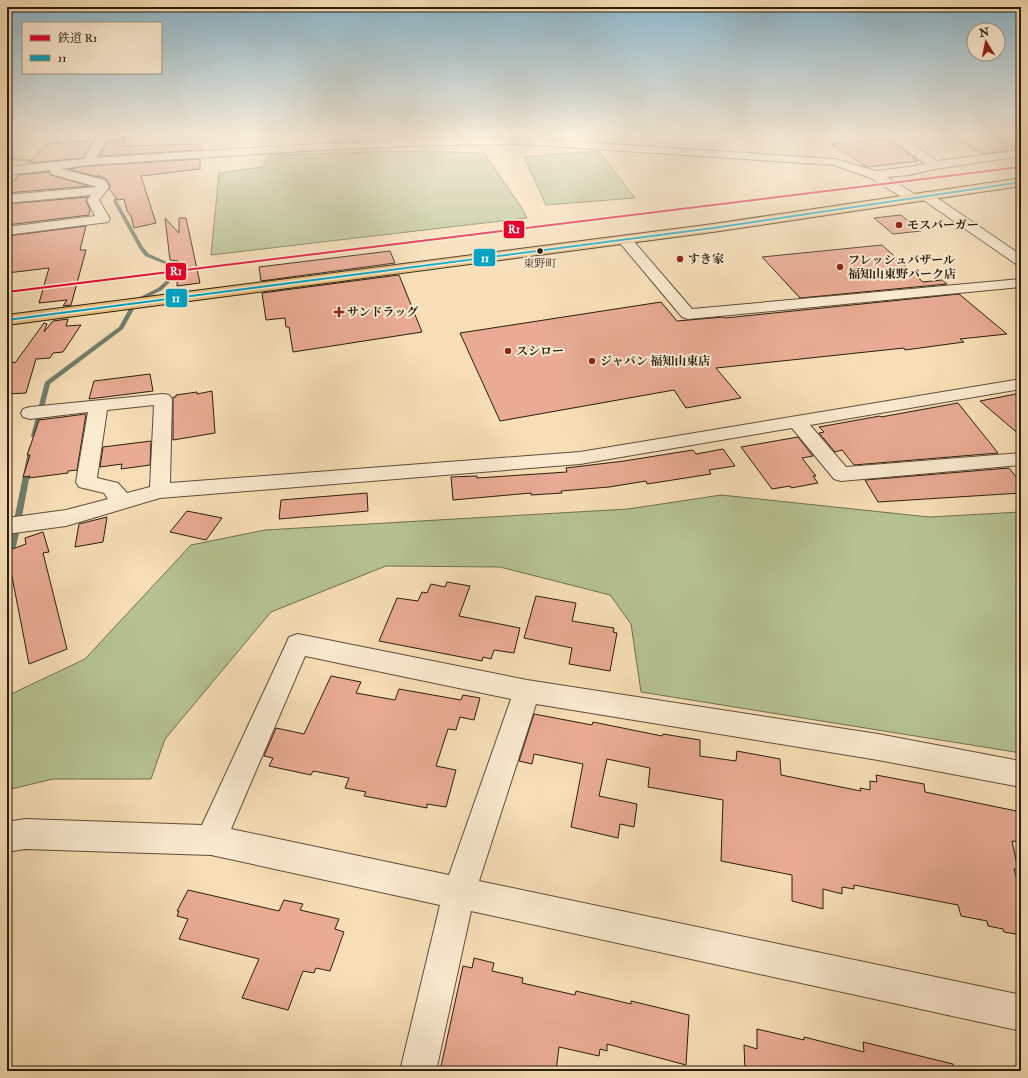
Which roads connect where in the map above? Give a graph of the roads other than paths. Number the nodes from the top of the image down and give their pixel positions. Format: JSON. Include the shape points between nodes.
{"nodes":[{"id":1,"x":103,"y":185,"type":"edge"},
{"id":2,"x":892,"y":185,"type":"edge"},
{"id":3,"x":999,"y":185,"type":"edge"},
{"id":4,"x":101,"y":190,"type":"junction"},
{"id":5,"x":926,"y":196,"type":"junction"},
{"id":6,"x":912,"y":198,"type":"junction"},
{"id":7,"x":7,"y":199,"type":"edge"},
{"id":8,"x":7,"y":231,"type":"edge"},
{"id":9,"x":625,"y":240,"type":"junction"},
{"id":10,"x":1021,"y":261,"type":"edge"},
{"id":11,"x":1021,"y":283,"type":"edge"},
{"id":12,"x":7,"y":320,"type":"edge"},
{"id":13,"x":1021,"y":384,"type":"edge"},
{"id":14,"x":98,"y":406,"type":"junction"},
{"id":15,"x":30,"y":413,"type":"dead end"},
{"id":16,"x":797,"y":422,"type":"junction"},
{"id":17,"x":1021,"y":459,"type":"edge"},
{"id":18,"x":160,"y":491,"type":"junction"},
{"id":19,"x":122,"y":502,"type":"junction"},
{"id":20,"x":7,"y":526,"type":"edge"},
{"id":21,"x":527,"y":691,"type":"junction"},
{"id":22,"x":1021,"y":774,"type":"edge"},
{"id":23,"x":7,"y":837,"type":"edge"},
{"id":24,"x":211,"y":840,"type":"junction"},
{"id":25,"x":460,"y":893,"type":"junction"},
{"id":26,"x":1021,"y":1013,"type":"edge"},
{"id":27,"x":418,"y":1071,"type":"edge"}],
"edges":[{"from":1,"to":4,"type":"street"},
{"from":2,"to":6,"type":"street"},
{"from":3,"to":5,"type":"main road"},
{"from":4,"to":7,"type":"street"},
{"from":4,"to":8,"type":"street","via":[[93,200],[103,219]]},
{"from":5,"to":6,"type":"main road"},
{"from":5,"to":10,"type":"street"},
{"from":6,"to":9,"type":"main road"},
{"from":9,"to":11,"type":"street","via":[[688,314]]},
{"from":9,"to":12,"type":"main road"},
{"from":13,"to":16,"type":"street"},
{"from":14,"to":15,"type":"street"},
{"from":14,"to":18,"type":"street","via":[[163,399]]},
{"from":14,"to":19,"type":"street","via":[[86,482],[111,488]]},
{"from":16,"to":17,"type":"street","via":[[841,474]]},
{"from":16,"to":18,"type":"street","via":[[580,458]]},
{"from":18,"to":19,"type":"street"},
{"from":19,"to":20,"type":"street","via":[[66,518]]},
{"from":21,"to":22,"type":"street","via":[[878,746]]},
{"from":21,"to":24,"type":"street","via":[[298,644]]},
{"from":21,"to":25,"type":"street"},
{"from":23,"to":24,"type":"street","via":[[25,834]]},
{"from":24,"to":25,"type":"street"},
{"from":25,"to":26,"type":"street"},
{"from":25,"to":27,"type":"street"}]}
